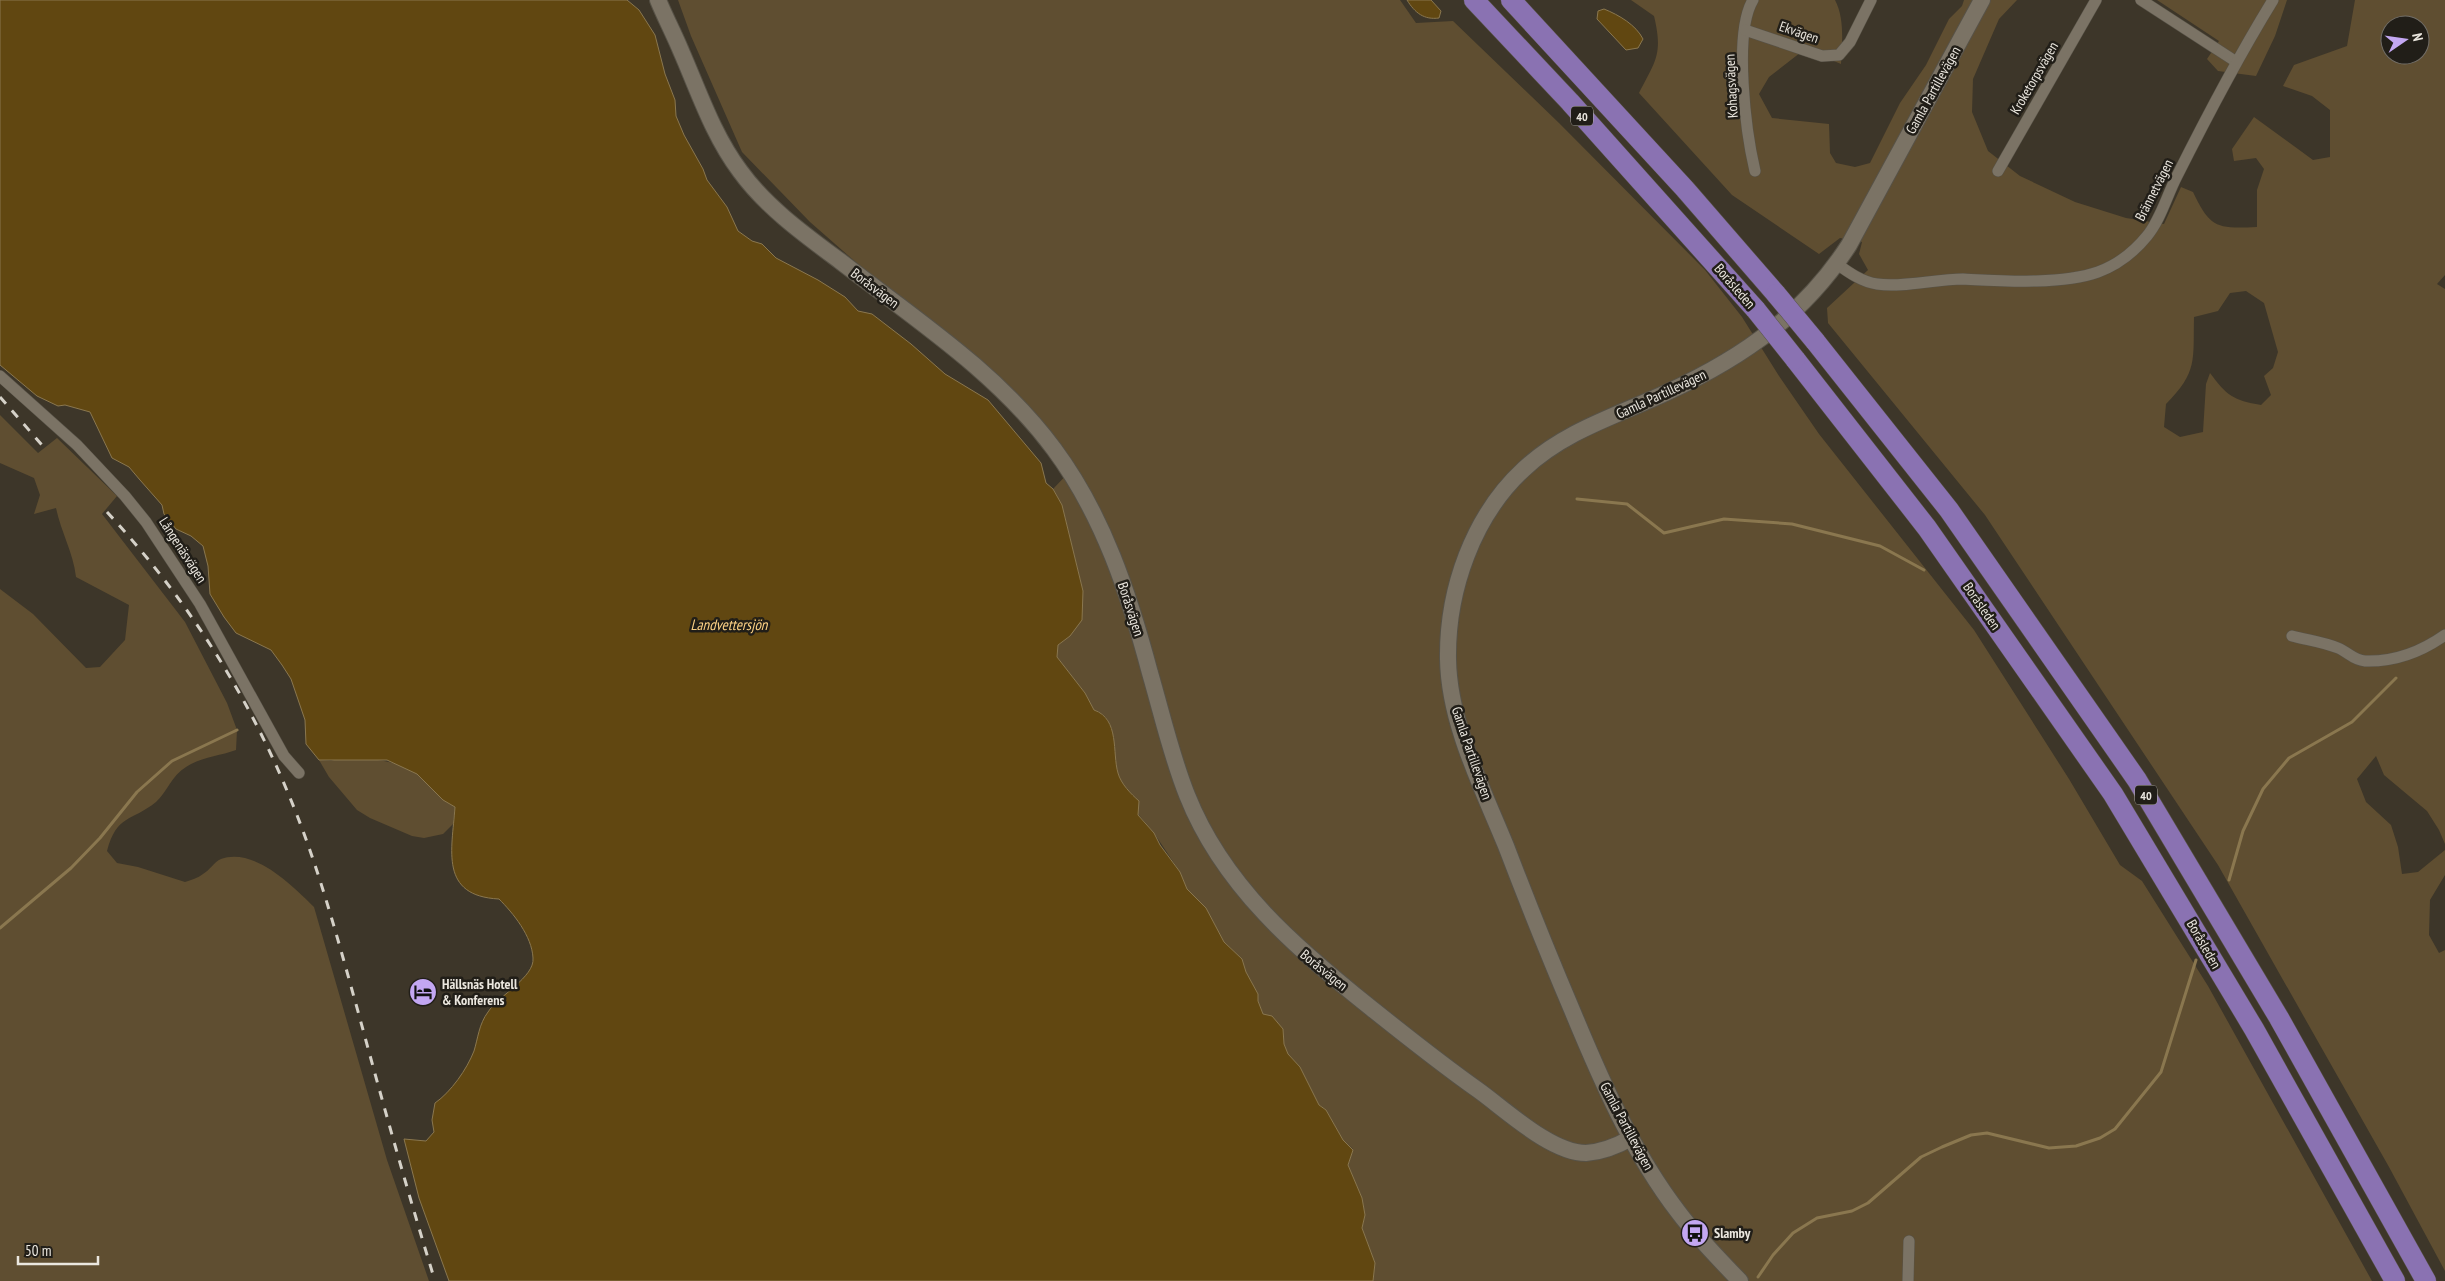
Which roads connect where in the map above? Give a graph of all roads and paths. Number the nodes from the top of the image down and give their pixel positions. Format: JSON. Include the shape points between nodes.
{"nodes":[{"id":1,"x":658,"y":0,"type":"edge"},
{"id":2,"x":1469,"y":0,"type":"edge"},
{"id":3,"x":1474,"y":0,"type":"edge"},
{"id":4,"x":1753,"y":0,"type":"edge"},
{"id":5,"x":1871,"y":0,"type":"edge"},
{"id":6,"x":1982,"y":0,"type":"edge"},
{"id":7,"x":2096,"y":0,"type":"edge"},
{"id":8,"x":2141,"y":0,"type":"edge"},
{"id":9,"x":2273,"y":0,"type":"edge"},
{"id":10,"x":1514,"y":2,"type":"edge"},
{"id":11,"x":1496,"y":24,"type":"junction"},
{"id":12,"x":1745,"y":30,"type":"junction"},
{"id":13,"x":2235,"y":61,"type":"junction"},
{"id":14,"x":1754,"y":171,"type":"dead end"},
{"id":15,"x":1998,"y":171,"type":"dead end"},
{"id":16,"x":1837,"y":264,"type":"junction"},
{"id":17,"x":0,"y":376,"type":"edge"},
{"id":18,"x":2445,"y":635,"type":"edge"},
{"id":19,"x":2292,"y":636,"type":"dead end"},
{"id":20,"x":299,"y":773,"type":"dead end"},
{"id":21,"x":1631,"y":1138,"type":"junction"},
{"id":22,"x":1909,"y":1241,"type":"dead end"},
{"id":23,"x":1740,"y":1281,"type":"edge"},
{"id":24,"x":1908,"y":1281,"type":"edge"},
{"id":25,"x":2395,"y":1281,"type":"edge"},
{"id":26,"x":2426,"y":1281,"type":"edge"}],
"edges":[{"from":1,"to":21,"type":"street","name":"Boråsvägen","via":[[712,125],[740,172],[770,204],[809,237],[992,380],[1035,423],[1068,467],[1089,504],[1120,576],[1166,735],[1188,797],[1218,857],[1245,893],[1275,928],[1310,959],[1543,1138],[1561,1147],[1586,1153],[1604,1150]]},
{"from":2,"to":11,"type":"highway"},
{"from":3,"to":11,"type":"highway","name":"Boråsleden","number":"40"},
{"from":4,"to":12,"type":"street","name":"Kohagsvägen"},
{"from":5,"to":12,"type":"street","name":"Ekvägen","via":[[1850,42],[1839,55],[1822,56]]},
{"from":6,"to":16,"type":"street","name":"Gamla Partillevägen"},
{"from":7,"to":15,"type":"street","name":"Kroketorpsvägen"},
{"from":8,"to":13,"type":"street"},
{"from":9,"to":13,"type":"street","name":"Brännetvägen"},
{"from":10,"to":26,"type":"highway","name":"Boråsleden","number":"40","bridge":true,"via":[[1679,182],[1776,294],[1949,510],[2137,780],[2279,1018]]},
{"from":11,"to":25,"type":"highway","name":"Boråsleden","number":"40","bridge":true,"via":[[1756,310],[1927,528],[2113,794],[2254,1029]]},
{"from":12,"to":14,"type":"street","name":"Kohagsvägen","via":[[1743,78]]},
{"from":13,"to":16,"type":"street","name":"Brännetvägen","via":[[2148,235],[2133,250],[2099,272],[2068,278],[1957,279],[1891,285],[1870,282]]},
{"from":16,"to":21,"type":"street","name":"Gamla Partillevägen","via":[[1777,326],[1727,363],[1585,428],[1534,460],[1494,505],[1473,542],[1458,580],[1448,659],[1452,694],[1464,739],[1594,1063]]},
{"from":17,"to":20,"type":"street","name":"Långenäsvägen","via":[[77,445],[146,522],[200,604],[284,756]]},
{"from":18,"to":19,"type":"street","via":[[2427,648],[2405,657],[2365,661],[2352,658],[2339,648]]},
{"from":21,"to":23,"type":"street","name":"Gamla Partillevägen","via":[[1679,1213]]},
{"from":22,"to":24,"type":"street"}]}
